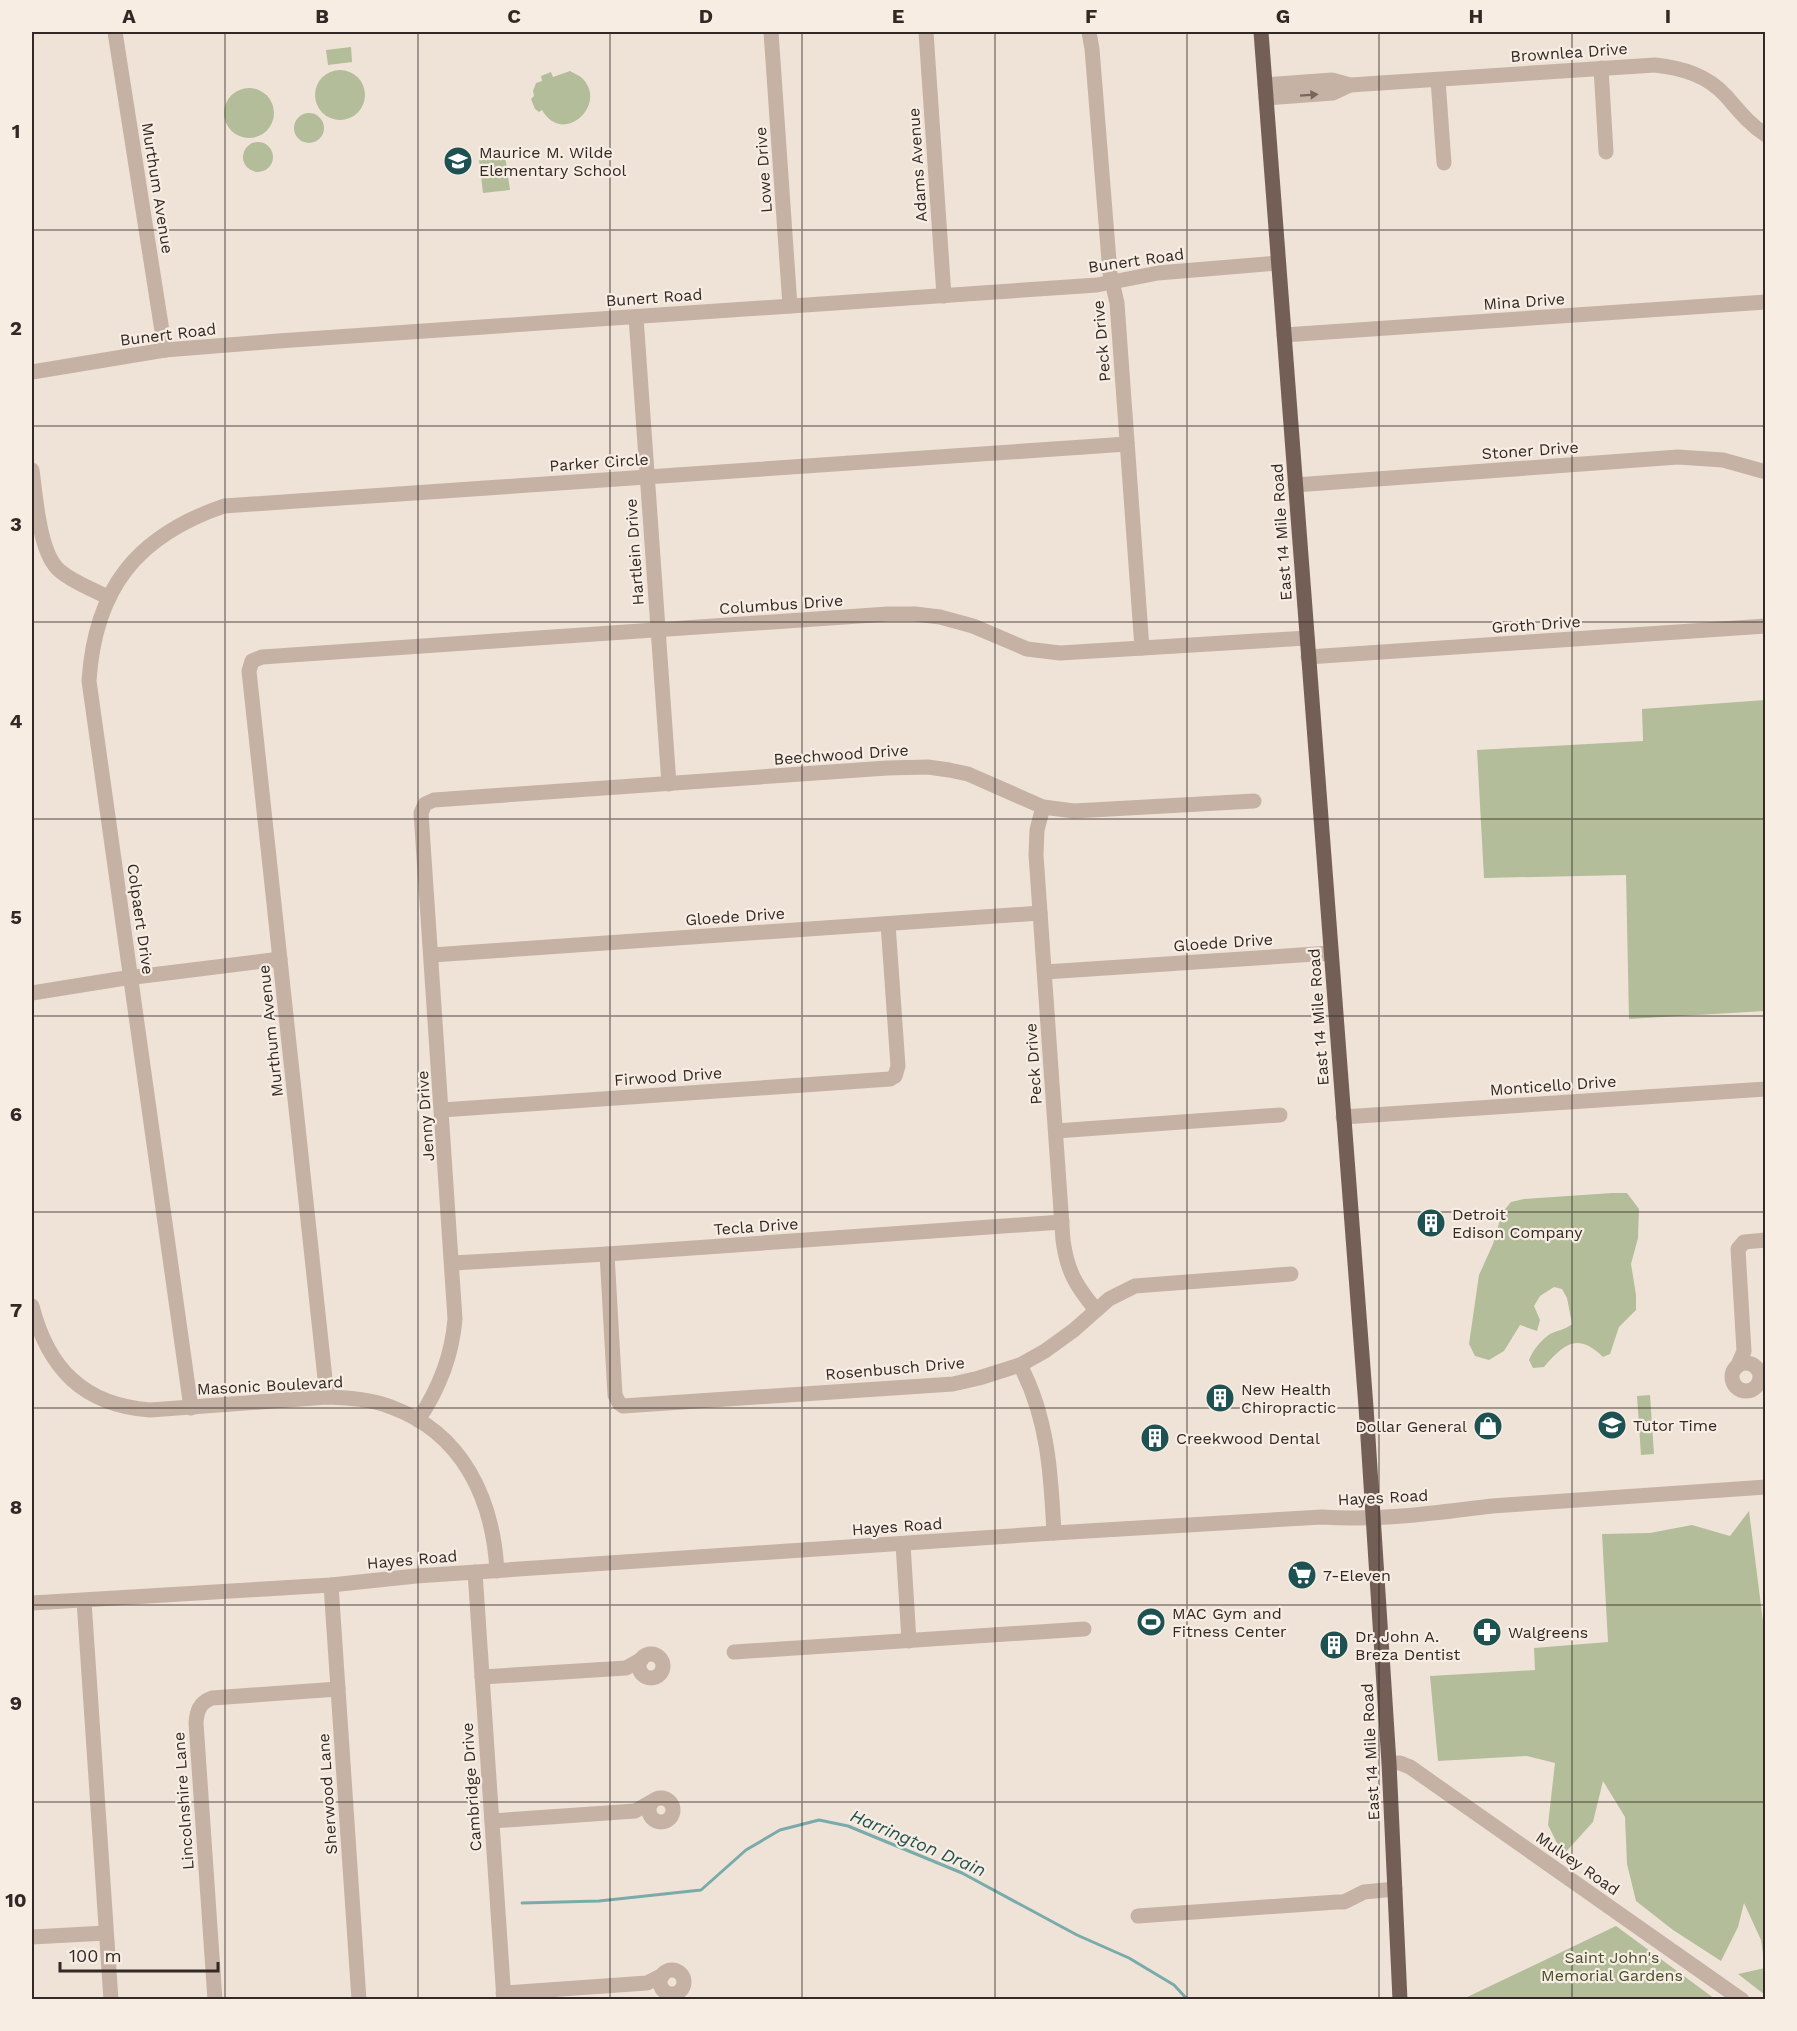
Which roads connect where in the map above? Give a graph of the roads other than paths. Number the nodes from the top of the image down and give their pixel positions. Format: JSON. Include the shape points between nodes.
{"nodes":[{"id":1,"x":115,"y":32,"type":"edge"},
{"id":2,"x":771,"y":32,"type":"edge"},
{"id":3,"x":927,"y":32,"type":"edge"},
{"id":4,"x":1089,"y":32,"type":"edge"},
{"id":5,"x":1261,"y":32,"type":"edge"},
{"id":6,"x":1601,"y":68,"type":"junction"},
{"id":7,"x":1438,"y":80,"type":"junction"},
{"id":8,"x":1266,"y":91,"type":"junction"},
{"id":9,"x":1766,"y":135,"type":"edge"},
{"id":10,"x":1606,"y":152,"type":"dead end"},
{"id":11,"x":1444,"y":164,"type":"dead end"},
{"id":12,"x":1278,"y":263,"type":"junction"},
{"id":13,"x":1113,"y":284,"type":"junction"},
{"id":14,"x":944,"y":296,"type":"junction"},
{"id":15,"x":1766,"y":302,"type":"edge"},
{"id":16,"x":790,"y":306,"type":"junction"},
{"id":17,"x":636,"y":316,"type":"junction"},
{"id":18,"x":1284,"y":335,"type":"junction"},
{"id":19,"x":165,"y":350,"type":"junction"},
{"id":20,"x":32,"y":372,"type":"edge"},
{"id":21,"x":1127,"y":444,"type":"junction"},
{"id":22,"x":32,"y":470,"type":"edge"},
{"id":23,"x":1766,"y":472,"type":"edge"},
{"id":24,"x":647,"y":477,"type":"junction"},
{"id":25,"x":1295,"y":485,"type":"junction"},
{"id":26,"x":109,"y":598,"type":"junction"},
{"id":27,"x":1766,"y":626,"type":"edge"},
{"id":28,"x":658,"y":630,"type":"junction"},
{"id":29,"x":1307,"y":638,"type":"junction"},
{"id":30,"x":1142,"y":648,"type":"junction"},
{"id":31,"x":1308,"y":657,"type":"junction"},
{"id":32,"x":252,"y":661,"type":"joint"},
{"id":33,"x":669,"y":784,"type":"junction"},
{"id":34,"x":1254,"y":801,"type":"dead end"},
{"id":35,"x":425,"y":804,"type":"joint"},
{"id":36,"x":1043,"y":807,"type":"junction"},
{"id":37,"x":1040,"y":914,"type":"junction"},
{"id":38,"x":888,"y":924,"type":"junction"},
{"id":39,"x":1331,"y":952,"type":"junction"},
{"id":40,"x":432,"y":955,"type":"junction"},
{"id":41,"x":280,"y":959,"type":"junction"},
{"id":42,"x":1045,"y":972,"type":"junction"},
{"id":43,"x":132,"y":978,"type":"junction"},
{"id":44,"x":32,"y":993,"type":"edge"},
{"id":45,"x":1766,"y":1089,"type":"edge"},
{"id":46,"x":442,"y":1110,"type":"junction"},
{"id":47,"x":1280,"y":1115,"type":"dead end"},
{"id":48,"x":1343,"y":1117,"type":"junction"},
{"id":49,"x":1056,"y":1131,"type":"junction"},
{"id":50,"x":1062,"y":1222,"type":"junction"},
{"id":51,"x":1766,"y":1240,"type":"edge"},
{"id":52,"x":607,"y":1254,"type":"junction"},
{"id":53,"x":453,"y":1263,"type":"junction"},
{"id":54,"x":1291,"y":1274,"type":"dead end"},
{"id":55,"x":32,"y":1306,"type":"edge"},
{"id":56,"x":1096,"y":1310,"type":"junction"},
{"id":57,"x":1745,"y":1360,"type":"dead end"},
{"id":58,"x":1020,"y":1365,"type":"junction"},
{"id":59,"x":327,"y":1397,"type":"junction"},
{"id":60,"x":191,"y":1408,"type":"junction"},
{"id":61,"x":418,"y":1420,"type":"junction"},
{"id":62,"x":1766,"y":1487,"type":"edge"},
{"id":63,"x":1373,"y":1516,"type":"junction"},
{"id":64,"x":1054,"y":1533,"type":"junction"},
{"id":65,"x":903,"y":1544,"type":"junction"},
{"id":66,"x":497,"y":1571,"type":"junction"},
{"id":67,"x":475,"y":1572,"type":"junction"},
{"id":68,"x":331,"y":1585,"type":"junction"},
{"id":69,"x":84,"y":1601,"type":"junction"},
{"id":70,"x":32,"y":1603,"type":"edge"},
{"id":71,"x":1084,"y":1629,"type":"dead end"},
{"id":72,"x":909,"y":1641,"type":"junction"},
{"id":73,"x":735,"y":1652,"type":"dead end"},
{"id":74,"x":642,"y":1666,"type":"dead end"},
{"id":75,"x":482,"y":1677,"type":"junction"},
{"id":76,"x":338,"y":1689,"type":"junction"},
{"id":77,"x":1389,"y":1763,"type":"junction"},
{"id":78,"x":652,"y":1810,"type":"dead end"},
{"id":79,"x":492,"y":1821,"type":"junction"},
{"id":80,"x":1395,"y":1889,"type":"junction"},
{"id":81,"x":1138,"y":1916,"type":"dead end"},
{"id":82,"x":106,"y":1932,"type":"junction"},
{"id":83,"x":32,"y":1937,"type":"edge"},
{"id":84,"x":663,"y":1982,"type":"dead end"},
{"id":85,"x":504,"y":1996,"type":"edge"},
{"id":86,"x":111,"y":2000,"type":"edge"},
{"id":87,"x":215,"y":2000,"type":"edge"},
{"id":88,"x":359,"y":2000,"type":"edge"},
{"id":89,"x":1400,"y":2000,"type":"edge"},
{"id":90,"x":1742,"y":2000,"type":"edge"}],
"edges":[{"from":1,"to":19,"type":"street","name":"Murthum Avenue"},
{"from":2,"to":16,"type":"street","name":"Lowe Drive"},
{"from":3,"to":14,"type":"street","name":"Adams Avenue"},
{"from":4,"to":13,"type":"street","name":"Peck Drive"},
{"from":5,"to":8,"type":"main road","name":"East 14 Mile Road"},
{"from":6,"to":7,"type":"street","name":"Brownlea Drive"},
{"from":6,"to":9,"type":"street","name":"Brownlea Drive","via":[[1655,65],[1692,72],[1724,94],[1752,126]]},
{"from":6,"to":10,"type":"street"},
{"from":7,"to":8,"type":"street","name":"Brownlea Drive","via":[[1350,85],[1332,80]]},
{"from":7,"to":11,"type":"street"},
{"from":8,"to":12,"type":"main road","name":"East 14 Mile Road"},
{"from":12,"to":13,"type":"street","name":"Bunert Road","via":[[1158,273]]},
{"from":12,"to":18,"type":"main road","name":"East 14 Mile Road"},
{"from":13,"to":14,"type":"street","name":"Bunert Road"},
{"from":13,"to":21,"type":"street","name":"Peck Drive"},
{"from":14,"to":16,"type":"street","name":"Bunert Road"},
{"from":15,"to":18,"type":"street","name":"Mina Drive"},
{"from":16,"to":17,"type":"street","name":"Bunert Road"},
{"from":17,"to":19,"type":"street","name":"Bunert Road"},
{"from":17,"to":24,"type":"street","name":"Hartlein Drive"},
{"from":18,"to":25,"type":"main road","name":"East 14 Mile Road"},
{"from":19,"to":20,"type":"street","name":"Bunert Road"},
{"from":21,"to":24,"type":"street","name":"Parker Circle"},
{"from":21,"to":30,"type":"street","name":"Peck Drive"},
{"from":22,"to":26,"type":"street","via":[[51,563],[69,578]]},
{"from":23,"to":25,"type":"street","name":"Stoner Drive","via":[[1723,460],[1678,457]]},
{"from":24,"to":26,"type":"street","name":"Parker Circle","via":[[224,506],[195,516],[151,543],[120,578]]},
{"from":24,"to":28,"type":"street","name":"Hartlein Drive"},
{"from":25,"to":29,"type":"main road","name":"East 14 Mile Road"},
{"from":26,"to":43,"type":"street","name":"Colpaert Drive","via":[[93,641],[90,681]]},
{"from":27,"to":31,"type":"street","name":"Groth Drive"},
{"from":28,"to":30,"type":"street","name":"Columbus Drive","via":[[915,614],[959,622],[1040,651],[1075,653]]},
{"from":28,"to":32,"type":"street","name":"Columbus Drive","via":[[262,657]]},
{"from":28,"to":33,"type":"street","name":"Hartlein Drive"},
{"from":29,"to":30,"type":"street","name":"Columbus Drive"},
{"from":29,"to":31,"type":"main road","name":"East 14 Mile Road"},
{"from":31,"to":39,"type":"main road","name":"East 14 Mile Road"},
{"from":32,"to":41,"type":"street","name":"Murthum Avenue","via":[[249,671]]},
{"from":33,"to":35,"type":"street","name":"Beechwood Drive","via":[[434,800]]},
{"from":33,"to":36,"type":"street","name":"Beechwood Drive","via":[[927,767],[968,774]]},
{"from":34,"to":36,"type":"street","name":"Beechwood Drive","via":[[1074,811]]},
{"from":35,"to":40,"type":"street","name":"Jenny Drive","via":[[421,813]]},
{"from":36,"to":37,"type":"street","name":"Peck Drive","via":[[1036,855]]},
{"from":37,"to":38,"type":"street","name":"Gloede Drive"},
{"from":37,"to":42,"type":"street","name":"Peck Drive"},
{"from":38,"to":40,"type":"street","name":"Gloede Drive"},
{"from":38,"to":46,"type":"street","name":"Firwood Drive","via":[[898,1066],[890,1079]]},
{"from":39,"to":42,"type":"street","name":"Gloede Drive"},
{"from":39,"to":48,"type":"main road","name":"East 14 Mile Road"},
{"from":40,"to":46,"type":"street","name":"Jenny Drive"},
{"from":41,"to":43,"type":"street"},
{"from":41,"to":59,"type":"street","name":"Murthum Avenue"},
{"from":42,"to":49,"type":"street","name":"Peck Drive"},
{"from":43,"to":44,"type":"street"},
{"from":43,"to":60,"type":"street","name":"Colpaert Drive"},
{"from":45,"to":48,"type":"street","name":"Monticello Drive"},
{"from":46,"to":53,"type":"street","name":"Jenny Drive"},
{"from":47,"to":49,"type":"street"},
{"from":48,"to":63,"type":"main road","name":"East 14 Mile Road"},
{"from":49,"to":50,"type":"street","name":"Peck Drive"},
{"from":50,"to":52,"type":"street","name":"Tecla Drive"},
{"from":50,"to":56,"type":"street","name":"Peck Drive","via":[[1072,1278]]},
{"from":51,"to":57,"type":"street","via":[[1749,1241],[1738,1249]]},
{"from":52,"to":53,"type":"street","name":"Tecla Drive"},
{"from":52,"to":58,"type":"street","name":"Rosenbusch Drive","via":[[615,1395],[619,1404],[953,1384]]},
{"from":53,"to":61,"type":"street","name":"Jenny Drive","via":[[455,1319],[451,1351],[434,1394]]},
{"from":54,"to":56,"type":"street","name":"Rosenbusch Drive","via":[[1135,1286],[1116,1294]]},
{"from":55,"to":60,"type":"street","name":"Masonic Boulevard","via":[[37,1327],[52,1356],[71,1379],[93,1395],[137,1409]]},
{"from":56,"to":58,"type":"street","name":"Rosenbusch Drive","via":[[1045,1351]]},
{"from":58,"to":64,"type":"street","via":[[1037,1403],[1048,1449]]},
{"from":59,"to":60,"type":"street","name":"Masonic Boulevard"},
{"from":59,"to":61,"type":"street","name":"Masonic Boulevard","via":[[371,1401]]},
{"from":61,"to":66,"type":"street","name":"Masonic Boulevard","via":[[461,1459],[476,1483],[493,1527]]},
{"from":62,"to":63,"type":"street","name":"Hayes Road"},
{"from":63,"to":64,"type":"street","name":"Hayes Road"},
{"from":63,"to":77,"type":"main road","name":"East 14 Mile Road"},
{"from":64,"to":65,"type":"street","name":"Hayes Road"},
{"from":65,"to":66,"type":"street","name":"Hayes Road"},
{"from":65,"to":72,"type":"street"},
{"from":66,"to":67,"type":"street","name":"Hayes Road"},
{"from":67,"to":68,"type":"street","name":"Hayes Road"},
{"from":67,"to":75,"type":"street","name":"Cambridge Drive"},
{"from":68,"to":69,"type":"street","name":"Hayes Road"},
{"from":68,"to":76,"type":"street","name":"Sherwood Lane"},
{"from":69,"to":70,"type":"street","name":"Hayes Road"},
{"from":69,"to":82,"type":"street"},
{"from":71,"to":72,"type":"street"},
{"from":72,"to":73,"type":"street"},
{"from":74,"to":75,"type":"street"},
{"from":75,"to":79,"type":"street","name":"Cambridge Drive"},
{"from":76,"to":87,"type":"street","name":"Lincolnshire Lane","via":[[212,1698],[200,1705],[196,1714]]},
{"from":76,"to":88,"type":"street","name":"Sherwood Lane"},
{"from":77,"to":80,"type":"main road","name":"East 14 Mile Road"},
{"from":77,"to":90,"type":"street","name":"Mulvey Road","via":[[1410,1767]]},
{"from":78,"to":79,"type":"street"},
{"from":79,"to":85,"type":"street","name":"Cambridge Drive"},
{"from":80,"to":81,"type":"street","via":[[1364,1892],[1344,1902]]},
{"from":80,"to":89,"type":"main road","name":"East 14 Mile Road"},
{"from":82,"to":83,"type":"street"},
{"from":82,"to":86,"type":"street"},
{"from":84,"to":85,"type":"street"}]}
